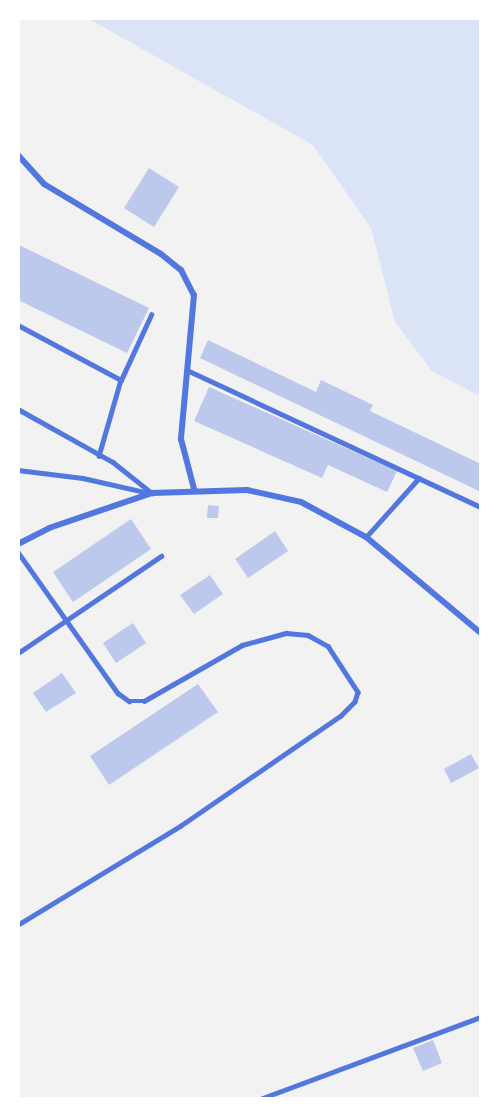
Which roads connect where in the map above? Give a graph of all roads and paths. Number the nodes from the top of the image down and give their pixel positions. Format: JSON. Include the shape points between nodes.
{"nodes":[{"id":1,"x":18,"y":155,"type":"edge"},
{"id":2,"x":151,"y":315,"type":"dead end"},
{"id":3,"x":18,"y":325,"type":"edge"},
{"id":4,"x":187,"y":370,"type":"junction"},
{"id":5,"x":121,"y":380,"type":"junction"},
{"id":6,"x":18,"y":409,"type":"edge"},
{"id":7,"x":99,"y":456,"type":"junction"},
{"id":8,"x":18,"y":470,"type":"edge"},
{"id":9,"x":419,"y":478,"type":"junction"},
{"id":10,"x":194,"y":489,"type":"junction"},
{"id":11,"x":152,"y":493,"type":"junction"},
{"id":12,"x":481,"y":507,"type":"edge"},
{"id":13,"x":366,"y":537,"type":"junction"},
{"id":14,"x":18,"y":544,"type":"edge"},
{"id":15,"x":18,"y":552,"type":"edge"},
{"id":16,"x":161,"y":556,"type":"dead end"},
{"id":17,"x":66,"y":620,"type":"junction"},
{"id":18,"x":481,"y":633,"type":"edge"},
{"id":19,"x":18,"y":653,"type":"edge"},
{"id":20,"x":18,"y":925,"type":"edge"},
{"id":21,"x":481,"y":1017,"type":"edge"},
{"id":22,"x":260,"y":1099,"type":"edge"}],
"edges":[{"from":1,"to":4,"type":"street","via":[[44,184],[181,270],[194,295]]},
{"from":2,"to":5,"type":"lane"},
{"from":3,"to":5,"type":"lane"},
{"from":4,"to":9,"type":"lane"},
{"from":4,"to":10,"type":"street","via":[[181,439]]},
{"from":5,"to":7,"type":"lane"},
{"from":6,"to":7,"type":"lane"},
{"from":7,"to":11,"type":"lane"},
{"from":8,"to":11,"type":"lane","via":[[83,478]]},
{"from":9,"to":12,"type":"lane"},
{"from":9,"to":13,"type":"lane"},
{"from":10,"to":11,"type":"street"},
{"from":10,"to":13,"type":"street","via":[[247,490],[302,502]]},
{"from":11,"to":14,"type":"street","via":[[49,528]]},
{"from":13,"to":18,"type":"street"},
{"from":15,"to":17,"type":"lane"},
{"from":16,"to":17,"type":"lane"},
{"from":17,"to":19,"type":"lane"},
{"from":17,"to":20,"type":"lane","via":[[118,693],[129,701],[144,700],[242,645],[286,633],[308,635],[328,646],[358,692],[355,702],[341,716],[181,826]]},
{"from":21,"to":22,"type":"lane"}]}
